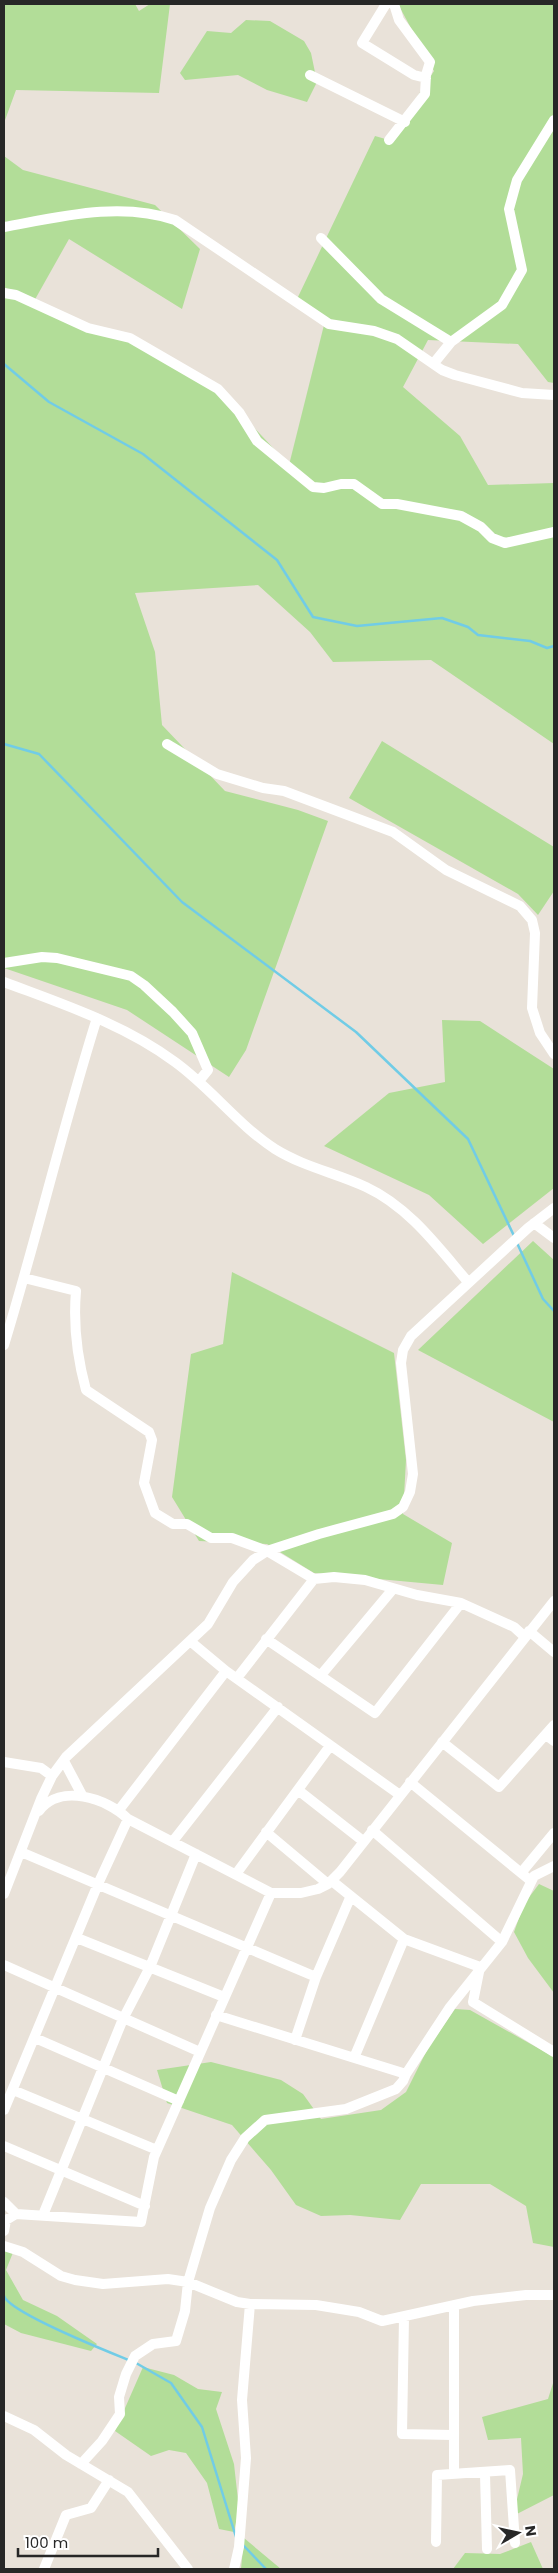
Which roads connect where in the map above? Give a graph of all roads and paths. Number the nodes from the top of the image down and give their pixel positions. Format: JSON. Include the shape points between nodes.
{"nodes":[{"id":1,"x":386,"y":4,"type":"edge"},
{"id":2,"x":394,"y":4,"type":"edge"},
{"id":3,"x":310,"y":75,"type":"dead end"},
{"id":4,"x":426,"y":78,"type":"junction"},
{"id":5,"x":554,"y":120,"type":"edge"},
{"id":6,"x":405,"y":122,"type":"junction"},
{"id":7,"x":389,"y":140,"type":"dead end"},
{"id":8,"x":4,"y":227,"type":"edge"},
{"id":9,"x":321,"y":238,"type":"dead end"},
{"id":10,"x":4,"y":293,"type":"edge"},
{"id":11,"x":451,"y":342,"type":"junction"},
{"id":12,"x":434,"y":363,"type":"junction"},
{"id":13,"x":554,"y":395,"type":"edge"},
{"id":14,"x":554,"y":532,"type":"edge"},
{"id":15,"x":167,"y":744,"type":"dead end"},
{"id":16,"x":4,"y":963,"type":"edge"},
{"id":17,"x":4,"y":982,"type":"edge"},
{"id":18,"x":97,"y":1018,"type":"junction"},
{"id":19,"x":554,"y":1054,"type":"edge"},
{"id":20,"x":199,"y":1081,"type":"junction"},
{"id":21,"x":554,"y":1208,"type":"edge"},
{"id":22,"x":531,"y":1226,"type":"junction"},
{"id":23,"x":554,"y":1238,"type":"edge"},
{"id":24,"x":24,"y":1278,"type":"junction"},
{"id":25,"x":468,"y":1282,"type":"junction"},
{"id":26,"x":4,"y":1345,"type":"edge"},
{"id":27,"x":267,"y":1552,"type":"junction"},
{"id":28,"x":314,"y":1579,"type":"junction"},
{"id":29,"x":393,"y":1589,"type":"junction"},
{"id":30,"x":554,"y":1601,"type":"edge"},
{"id":31,"x":461,"y":1603,"type":"junction"},
{"id":32,"x":527,"y":1634,"type":"junction"},
{"id":33,"x":266,"y":1639,"type":"junction"},
{"id":34,"x":190,"y":1641,"type":"junction"},
{"id":35,"x":554,"y":1652,"type":"edge"},
{"id":36,"x":226,"y":1671,"type":"junction"},
{"id":37,"x":321,"y":1675,"type":"junction"},
{"id":38,"x":237,"y":1678,"type":"junction"},
{"id":39,"x":278,"y":1707,"type":"junction"},
{"id":40,"x":554,"y":1725,"type":"edge"},
{"id":41,"x":550,"y":1738,"type":"edge"},
{"id":42,"x":442,"y":1742,"type":"junction"},
{"id":43,"x":330,"y":1746,"type":"junction"},
{"id":44,"x":64,"y":1761,"type":"junction"},
{"id":45,"x":4,"y":1762,"type":"edge"},
{"id":46,"x":52,"y":1776,"type":"junction"},
{"id":47,"x":410,"y":1782,"type":"junction"},
{"id":48,"x":298,"y":1790,"type":"junction"},
{"id":49,"x":400,"y":1794,"type":"junction"},
{"id":50,"x":82,"y":1795,"type":"junction"},
{"id":51,"x":119,"y":1810,"type":"junction"},
{"id":52,"x":34,"y":1817,"type":"junction"},
{"id":53,"x":128,"y":1819,"type":"junction"},
{"id":54,"x":372,"y":1830,"type":"junction"},
{"id":55,"x":266,"y":1832,"type":"junction"},
{"id":56,"x":554,"y":1833,"type":"edge"},
{"id":57,"x":173,"y":1841,"type":"junction"},
{"id":58,"x":363,"y":1841,"type":"junction"},
{"id":59,"x":21,"y":1852,"type":"junction"},
{"id":60,"x":196,"y":1854,"type":"junction"},
{"id":61,"x":554,"y":1866,"type":"edge"},
{"id":62,"x":521,"y":1873,"type":"junction"},
{"id":63,"x":236,"y":1874,"type":"junction"},
{"id":64,"x":531,"y":1880,"type":"junction"},
{"id":65,"x":330,"y":1883,"type":"junction"},
{"id":66,"x":98,"y":1884,"type":"junction"},
{"id":67,"x":271,"y":1893,"type":"junction"},
{"id":68,"x":4,"y":1894,"type":"edge"},
{"id":69,"x":350,"y":1898,"type":"junction"},
{"id":70,"x":171,"y":1917,"type":"junction"},
{"id":71,"x":77,"y":1938,"type":"junction"},
{"id":72,"x":404,"y":1939,"type":"junction"},
{"id":73,"x":502,"y":1942,"type":"junction"},
{"id":74,"x":248,"y":1947,"type":"junction"},
{"id":75,"x":4,"y":1965,"type":"edge"},
{"id":76,"x":150,"y":1967,"type":"junction"},
{"id":77,"x":480,"y":1967,"type":"junction"},
{"id":78,"x":316,"y":1977,"type":"junction"},
{"id":79,"x":55,"y":1987,"type":"junction"},
{"id":80,"x":224,"y":1997,"type":"junction"},
{"id":81,"x":216,"y":2015,"type":"junction"},
{"id":82,"x":123,"y":2019,"type":"junction"},
{"id":83,"x":34,"y":2038,"type":"junction"},
{"id":84,"x":295,"y":2040,"type":"junction"},
{"id":85,"x":200,"y":2052,"type":"junction"},
{"id":86,"x":554,"y":2052,"type":"edge"},
{"id":87,"x":354,"y":2058,"type":"junction"},
{"id":88,"x":104,"y":2068,"type":"junction"},
{"id":89,"x":406,"y":2074,"type":"junction"},
{"id":90,"x":13,"y":2090,"type":"junction"},
{"id":91,"x":178,"y":2101,"type":"junction"},
{"id":92,"x":4,"y":2110,"type":"edge"},
{"id":93,"x":82,"y":2120,"type":"junction"},
{"id":94,"x":4,"y":2146,"type":"edge"},
{"id":95,"x":157,"y":2150,"type":"junction"},
{"id":96,"x":62,"y":2172,"type":"junction"},
{"id":97,"x":4,"y":2202,"type":"edge"},
{"id":98,"x":144,"y":2206,"type":"junction"},
{"id":99,"x":16,"y":2214,"type":"junction"},
{"id":100,"x":43,"y":2215,"type":"junction"},
{"id":101,"x":4,"y":2231,"type":"edge"},
{"id":102,"x":4,"y":2246,"type":"edge"},
{"id":103,"x":188,"y":2282,"type":"junction"},
{"id":104,"x":554,"y":2295,"type":"edge"},
{"id":105,"x":250,"y":2304,"type":"junction"},
{"id":106,"x":454,"y":2305,"type":"junction"},
{"id":107,"x":404,"y":2317,"type":"junction"},
{"id":108,"x":4,"y":2416,"type":"edge"},
{"id":109,"x":453,"y":2435,"type":"junction"},
{"id":110,"x":81,"y":2464,"type":"junction"},
{"id":111,"x":454,"y":2472,"type":"junction"},
{"id":112,"x":485,"y":2474,"type":"junction"},
{"id":113,"x":109,"y":2480,"type":"junction"},
{"id":114,"x":436,"y":2542,"type":"dead end"},
{"id":115,"x":515,"y":2542,"type":"dead end"},
{"id":116,"x":486,"y":2548,"type":"dead end"},
{"id":117,"x":44,"y":2569,"type":"edge"},
{"id":118,"x":188,"y":2569,"type":"edge"},
{"id":119,"x":234,"y":2569,"type":"edge"}],
"edges":[{"from":1,"to":4,"type":"street","via":[[362,43],[414,75]]},
{"from":2,"to":4,"type":"street","via":[[399,20],[430,62]]},
{"from":3,"to":6,"type":"street"},
{"from":4,"to":6,"type":"street","via":[[425,94]]},
{"from":5,"to":11,"type":"street","via":[[517,180],[509,209],[522,270],[502,305]]},
{"from":6,"to":7,"type":"street"},
{"from":8,"to":12,"type":"street","via":[[108,211],[156,213],[175,220],[329,324],[374,331],[397,339]]},
{"from":9,"to":11,"type":"street","via":[[381,299]]},
{"from":10,"to":14,"type":"street","via":[[16,295],[88,328],[130,338],[218,389],[239,412],[257,441],[313,487],[354,484],[382,504],[461,516],[481,527],[492,538],[506,542]]},
{"from":11,"to":12,"type":"street"},
{"from":12,"to":13,"type":"street","via":[[442,370],[481,383],[522,393]]},
{"from":15,"to":19,"type":"street","via":[[218,774],[284,791],[393,832],[446,870],[520,906],[532,920],[535,934],[532,1008],[540,1034]]},
{"from":16,"to":20,"type":"street","via":[[57,958],[131,976],[192,1033],[208,1070]]},
{"from":17,"to":18,"type":"street"},
{"from":18,"to":20,"type":"street","via":[[150,1044]]},
{"from":18,"to":24,"type":"street"},
{"from":20,"to":25,"type":"street","via":[[275,1149],[366,1187],[402,1209]]},
{"from":21,"to":22,"type":"street"},
{"from":22,"to":23,"type":"street"},
{"from":22,"to":25,"type":"street"},
{"from":24,"to":26,"type":"street"},
{"from":24,"to":27,"type":"street","via":[[76,1291],[77,1357],[86,1390],[150,1432],[152,1440],[144,1483],[155,1513],[173,1524],[187,1524],[211,1538],[232,1538]]},
{"from":25,"to":27,"type":"street","via":[[411,1336],[403,1350],[401,1363],[413,1474],[403,1507],[383,1518],[319,1534]]},
{"from":27,"to":28,"type":"street"},
{"from":27,"to":34,"type":"street","via":[[245,1567],[208,1624]]},
{"from":28,"to":29,"type":"street","via":[[364,1580]]},
{"from":28,"to":33,"type":"street"},
{"from":29,"to":31,"type":"street"},
{"from":29,"to":37,"type":"street"},
{"from":30,"to":32,"type":"street"},
{"from":31,"to":32,"type":"street"},
{"from":31,"to":37,"type":"street","via":[[374,1713]]},
{"from":32,"to":35,"type":"street"},
{"from":32,"to":42,"type":"street"},
{"from":33,"to":37,"type":"street"},
{"from":33,"to":38,"type":"street"},
{"from":34,"to":36,"type":"street"},
{"from":34,"to":44,"type":"street"},
{"from":36,"to":38,"type":"street"},
{"from":36,"to":51,"type":"street"},
{"from":38,"to":39,"type":"street"},
{"from":39,"to":43,"type":"street"},
{"from":39,"to":57,"type":"street"},
{"from":40,"to":41,"type":"street"},
{"from":41,"to":42,"type":"street","via":[[499,1787]]},
{"from":42,"to":47,"type":"street"},
{"from":43,"to":48,"type":"street"},
{"from":43,"to":49,"type":"street"},
{"from":44,"to":46,"type":"street"},
{"from":44,"to":50,"type":"street"},
{"from":45,"to":46,"type":"street","via":[[41,1768]]},
{"from":46,"to":52,"type":"street"},
{"from":47,"to":49,"type":"street"},
{"from":47,"to":62,"type":"street"},
{"from":48,"to":55,"type":"street"},
{"from":48,"to":58,"type":"street"},
{"from":49,"to":54,"type":"street"},
{"from":50,"to":51,"type":"street"},
{"from":50,"to":52,"type":"street","via":[[49,1801]]},
{"from":51,"to":53,"type":"street"},
{"from":52,"to":59,"type":"street"},
{"from":53,"to":57,"type":"street"},
{"from":53,"to":66,"type":"street"},
{"from":54,"to":58,"type":"street"},
{"from":54,"to":73,"type":"street"},
{"from":55,"to":63,"type":"street"},
{"from":55,"to":65,"type":"street"},
{"from":56,"to":62,"type":"street"},
{"from":57,"to":60,"type":"street"},
{"from":58,"to":65,"type":"street"},
{"from":59,"to":66,"type":"street"},
{"from":59,"to":68,"type":"street"},
{"from":60,"to":63,"type":"street"},
{"from":60,"to":70,"type":"street"},
{"from":61,"to":64,"type":"street"},
{"from":62,"to":64,"type":"street"},
{"from":63,"to":67,"type":"street"},
{"from":64,"to":73,"type":"street"},
{"from":65,"to":67,"type":"street","via":[[300,1893]]},
{"from":65,"to":69,"type":"street"},
{"from":66,"to":70,"type":"street"},
{"from":66,"to":71,"type":"street"},
{"from":67,"to":74,"type":"street"},
{"from":69,"to":72,"type":"street"},
{"from":69,"to":78,"type":"street"},
{"from":70,"to":74,"type":"street"},
{"from":70,"to":76,"type":"street"},
{"from":71,"to":76,"type":"street"},
{"from":71,"to":79,"type":"street"},
{"from":72,"to":77,"type":"street"},
{"from":72,"to":87,"type":"street"},
{"from":73,"to":77,"type":"street"},
{"from":74,"to":78,"type":"street"},
{"from":74,"to":80,"type":"street"},
{"from":75,"to":79,"type":"street"},
{"from":76,"to":80,"type":"street"},
{"from":76,"to":82,"type":"street"},
{"from":77,"to":86,"type":"street","via":[[473,2002]]},
{"from":77,"to":89,"type":"street"},
{"from":78,"to":84,"type":"street"},
{"from":79,"to":82,"type":"street"},
{"from":79,"to":83,"type":"street"},
{"from":80,"to":81,"type":"street"},
{"from":81,"to":84,"type":"street"},
{"from":81,"to":85,"type":"street"},
{"from":82,"to":85,"type":"street"},
{"from":82,"to":88,"type":"street"},
{"from":83,"to":88,"type":"street"},
{"from":83,"to":90,"type":"street"},
{"from":84,"to":87,"type":"street"},
{"from":85,"to":91,"type":"street"},
{"from":87,"to":89,"type":"street"},
{"from":88,"to":91,"type":"street"},
{"from":88,"to":93,"type":"street"},
{"from":89,"to":103,"type":"street","via":[[396,2089],[346,2108],[265,2120],[245,2138],[231,2160],[210,2208]]},
{"from":90,"to":92,"type":"street"},
{"from":90,"to":93,"type":"street"},
{"from":91,"to":95,"type":"street"},
{"from":93,"to":95,"type":"street"},
{"from":93,"to":96,"type":"street"},
{"from":94,"to":96,"type":"street"},
{"from":95,"to":98,"type":"street"},
{"from":96,"to":98,"type":"street"},
{"from":96,"to":100,"type":"street"},
{"from":97,"to":99,"type":"street"},
{"from":98,"to":100,"type":"street","via":[[141,2222]]},
{"from":99,"to":100,"type":"street"},
{"from":99,"to":101,"type":"street","via":[[6,2220]]},
{"from":102,"to":103,"type":"street","via":[[23,2252],[61,2276],[75,2280],[104,2284],[168,2279]]},
{"from":103,"to":105,"type":"street"},
{"from":103,"to":110,"type":"street","via":[[185,2311],[176,2341],[153,2344],[141,2350],[131,2363],[119,2397],[120,2414],[102,2442]]},
{"from":104,"to":106,"type":"street","via":[[512,2296]]},
{"from":105,"to":107,"type":"street","via":[[316,2304],[359,2312],[382,2321]]},
{"from":105,"to":119,"type":"street","via":[[242,2400],[246,2458],[239,2547]]},
{"from":106,"to":107,"type":"street"},
{"from":106,"to":109,"type":"street"},
{"from":107,"to":109,"type":"street","via":[[402,2434]]},
{"from":108,"to":110,"type":"street","via":[[34,2430]]},
{"from":109,"to":111,"type":"street"},
{"from":110,"to":113,"type":"street"},
{"from":111,"to":112,"type":"street"},
{"from":111,"to":114,"type":"street","via":[[437,2475]]},
{"from":112,"to":115,"type":"street","via":[[510,2470]]},
{"from":112,"to":116,"type":"street"},
{"from":113,"to":117,"type":"street","via":[[91,2508],[66,2515]]},
{"from":113,"to":118,"type":"street","via":[[134,2499]]}]}
